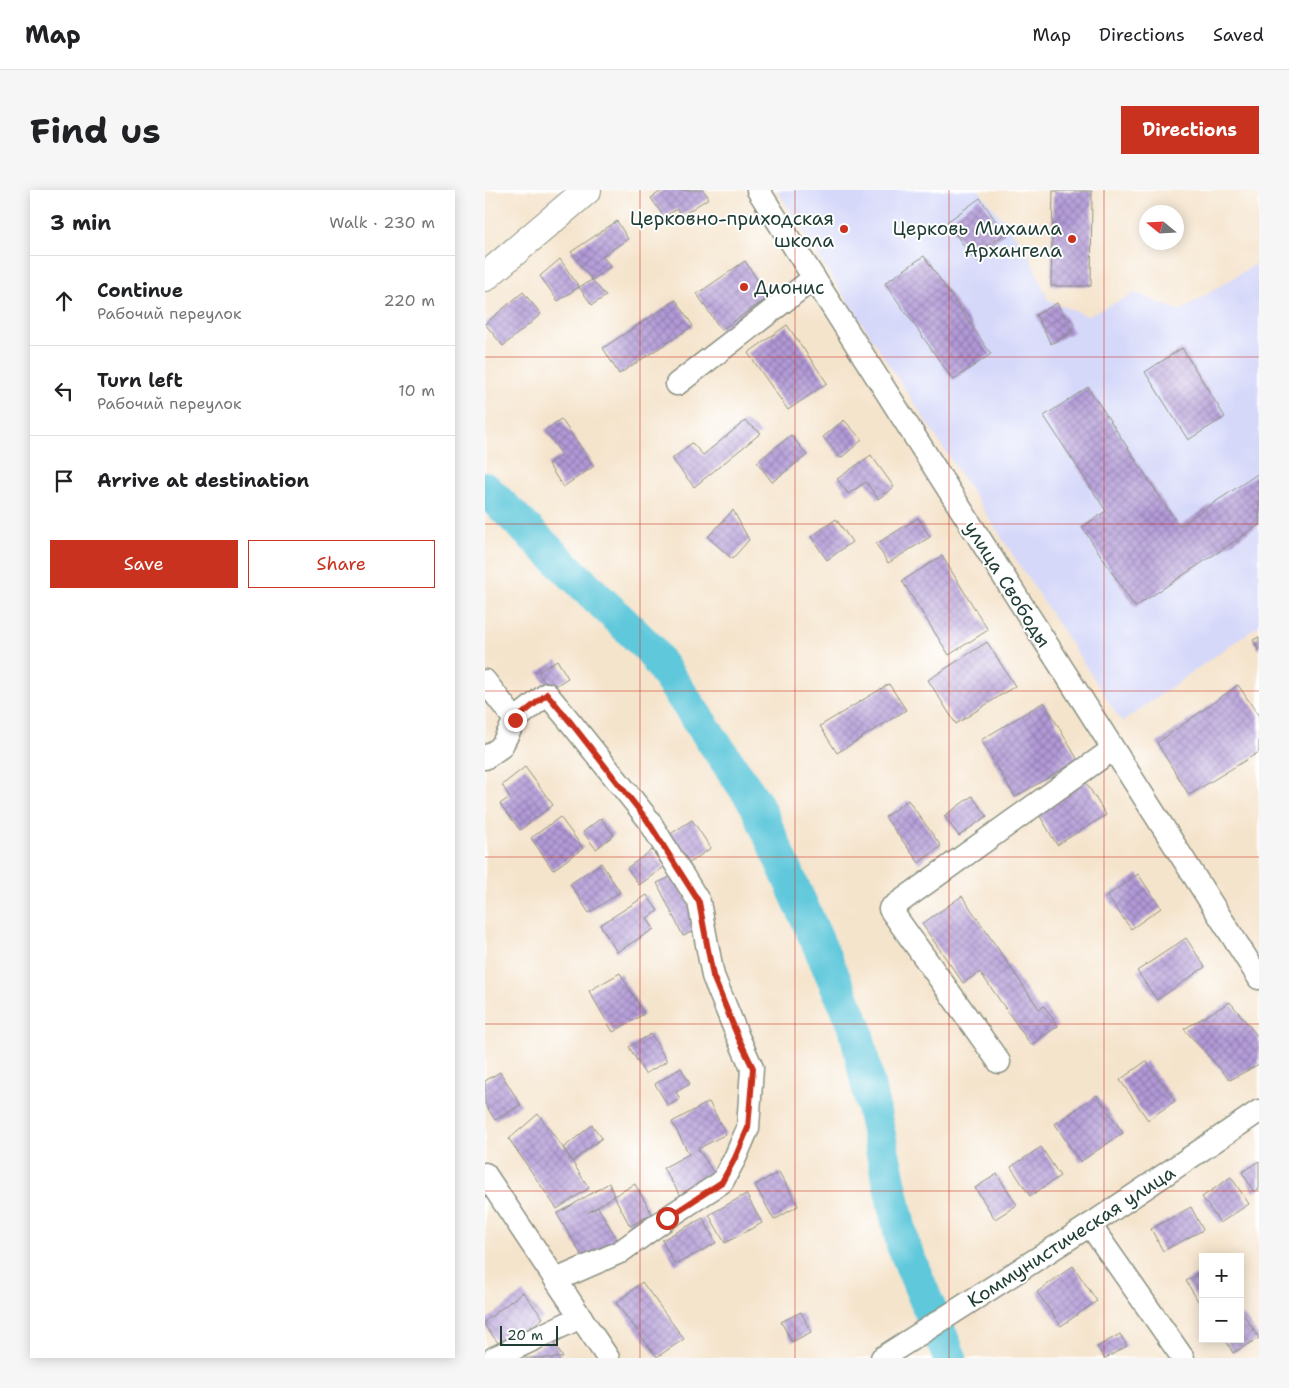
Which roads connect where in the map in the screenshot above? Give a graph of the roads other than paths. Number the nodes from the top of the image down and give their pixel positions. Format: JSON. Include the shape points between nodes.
{"nodes":[{"id":1,"x":587,"y":190,"type":"edge"},
{"id":2,"x":758,"y":190,"type":"edge"},
{"id":3,"x":485,"y":277,"type":"edge"},
{"id":4,"x":813,"y":278,"type":"junction"},
{"id":5,"x":677,"y":384,"type":"dead end"},
{"id":6,"x":485,"y":681,"type":"edge"},
{"id":7,"x":515,"y":720,"type":"junction"},
{"id":8,"x":1113,"y":749,"type":"junction"},
{"id":9,"x":485,"y":758,"type":"edge"},
{"id":10,"x":1259,"y":978,"type":"edge"},
{"id":11,"x":999,"y":1062,"type":"dead end"},
{"id":12,"x":1259,"y":1111,"type":"edge"},
{"id":13,"x":485,"y":1174,"type":"edge"},
{"id":14,"x":1090,"y":1225,"type":"junction"},
{"id":15,"x":556,"y":1280,"type":"junction"},
{"id":16,"x":581,"y":1317,"type":"junction"},
{"id":17,"x":494,"y":1358,"type":"edge"},
{"id":18,"x":608,"y":1358,"type":"edge"},
{"id":19,"x":882,"y":1358,"type":"edge"},
{"id":20,"x":1183,"y":1358,"type":"edge"}],
"edges":[{"from":1,"to":3,"type":"main road"},
{"from":2,"to":4,"type":"street","name":"улица Свободы"},
{"from":4,"to":5,"type":"street"},
{"from":4,"to":8,"type":"street","name":"улица Свободы"},
{"from":6,"to":7,"type":"street"},
{"from":7,"to":9,"type":"street","via":[[501,747]]},
{"from":7,"to":15,"type":"street","via":[[547,694],[647,820],[699,902],[713,976],[753,1068],[748,1128],[722,1182],[620,1252]]},
{"from":8,"to":10,"type":"street","name":"улица Свободы"},
{"from":8,"to":11,"type":"street","via":[[890,909]]},
{"from":12,"to":14,"type":"street","name":"Коммунистическая улица"},
{"from":13,"to":15,"type":"street"},
{"from":14,"to":19,"type":"street","name":"Коммунистическая улица"},
{"from":14,"to":20,"type":"street"},
{"from":15,"to":16,"type":"street"},
{"from":16,"to":17,"type":"street"},
{"from":16,"to":18,"type":"street"}]}
